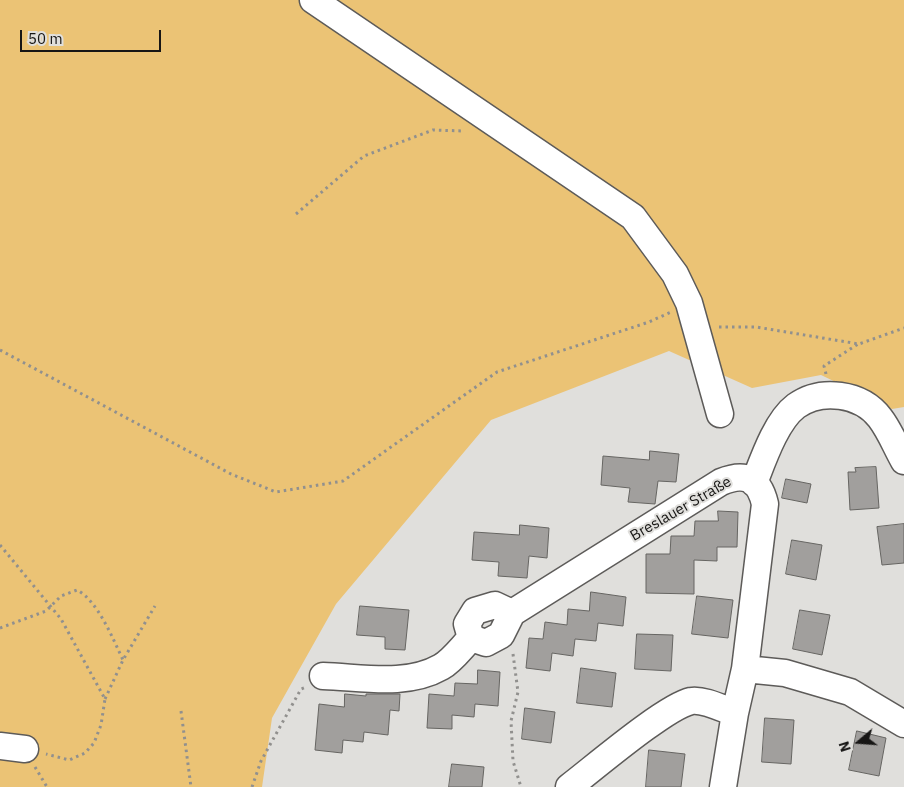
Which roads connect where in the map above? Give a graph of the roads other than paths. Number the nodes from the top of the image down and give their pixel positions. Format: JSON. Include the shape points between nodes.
{"nodes":[{"id":1,"x":313,"y":0,"type":"edge"},
{"id":2,"x":720,"y":414,"type":"dead end"},
{"id":3,"x":904,"y":461,"type":"edge"},
{"id":4,"x":754,"y":483,"type":"junction"},
{"id":5,"x":746,"y":669,"type":"junction"},
{"id":6,"x":323,"y":676,"type":"road end"},
{"id":7,"x":735,"y":713,"type":"junction"},
{"id":8,"x":904,"y":724,"type":"edge"},
{"id":9,"x":569,"y":787,"type":"edge"},
{"id":10,"x":723,"y":787,"type":"edge"}],
"edges":[{"from":1,"to":2,"type":"street","via":[[632,217],[675,274],[693,315]]},
{"from":3,"to":4,"type":"street","via":[[878,416],[858,402],[832,394],[796,406],[774,435]]},
{"from":4,"to":5,"type":"street","name":"Breslauer Straße","via":[[761,490],[764,504]]},
{"from":4,"to":6,"type":"street","name":"Breslauer Straße","via":[[744,477],[721,482],[512,613],[495,605],[475,611],[467,624],[471,638],[442,667],[400,679]]},
{"from":5,"to":7,"type":"street","name":"Breslauer Straße"},
{"from":5,"to":8,"type":"street","via":[[785,673],[850,692]]},
{"from":7,"to":9,"type":"street","via":[[692,701],[675,708]]},
{"from":7,"to":10,"type":"street","name":"Breslauer Straße"}]}
